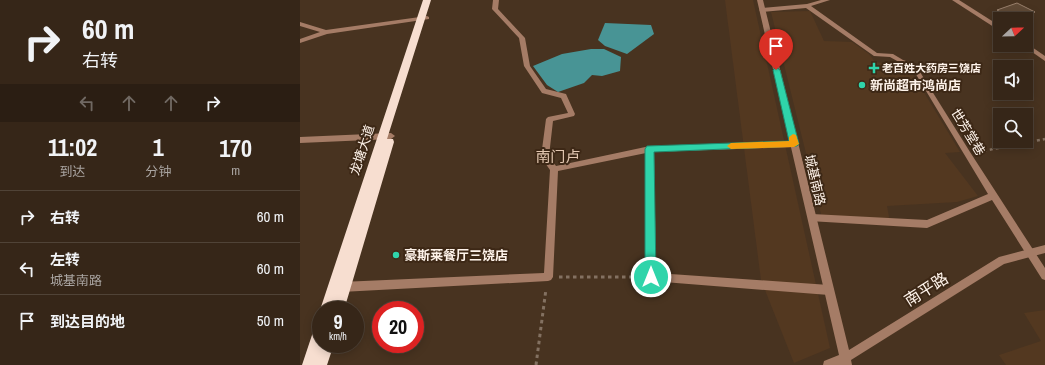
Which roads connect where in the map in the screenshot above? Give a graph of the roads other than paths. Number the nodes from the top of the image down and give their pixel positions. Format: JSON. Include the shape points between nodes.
{"nodes":[{"id":1,"x":427,"y":0,"type":"edge"},
{"id":2,"x":433,"y":0,"type":"edge"},
{"id":3,"x":496,"y":0,"type":"edge"},
{"id":4,"x":760,"y":0,"type":"edge"},
{"id":5,"x":827,"y":0,"type":"edge"},
{"id":6,"x":955,"y":0,"type":"edge"},
{"id":7,"x":807,"y":6,"type":"junction"},
{"id":8,"x":762,"y":10,"type":"junction"},
{"id":9,"x":424,"y":18,"type":"junction"},
{"id":10,"x":300,"y":24,"type":"edge"},
{"id":11,"x":993,"y":24,"type":"edge"},
{"id":12,"x":326,"y":32,"type":"junction"},
{"id":13,"x":300,"y":41,"type":"edge"},
{"id":14,"x":1033,"y":51,"type":"edge"},
{"id":15,"x":1045,"y":59,"type":"edge"},
{"id":16,"x":387,"y":136,"type":"junction"},
{"id":17,"x":300,"y":140,"type":"edge"},
{"id":18,"x":794,"y":144,"type":"junction"},
{"id":19,"x":650,"y":149,"type":"junction"},
{"id":20,"x":554,"y":169,"type":"junction"},
{"id":21,"x":994,"y":195,"type":"junction"},
{"id":22,"x":812,"y":218,"type":"junction"},
{"id":23,"x":1045,"y":249,"type":"edge"},
{"id":24,"x":1030,"y":253,"type":"junction"},
{"id":25,"x":1045,"y":276,"type":"edge"},
{"id":26,"x":340,"y":287,"type":"junction"},
{"id":27,"x":829,"y":290,"type":"junction"},
{"id":28,"x":332,"y":301,"type":"edge"},
{"id":29,"x":338,"y":301,"type":"edge"},
{"id":30,"x":313,"y":353,"type":"edge"},
{"id":31,"x":324,"y":353,"type":"edge"},
{"id":32,"x":846,"y":361,"type":"edge"},
{"id":33,"x":309,"y":365,"type":"edge"},
{"id":34,"x":320,"y":365,"type":"edge"},
{"id":35,"x":828,"y":365,"type":"edge"}],
"edges":[{"from":1,"to":9,"type":"highway","name":"龙塘大道"},
{"from":2,"to":9,"type":"highway","name":"龙塘大道"},
{"from":3,"to":20,"type":"street","via":[[495,9],[522,38],[527,66],[544,91],[564,96],[572,114],[550,119],[545,156]]},
{"from":4,"to":8,"type":"street","name":"城基南路"},
{"from":5,"to":7,"type":"street"},
{"from":6,"to":11,"type":"street"},
{"from":7,"to":8,"type":"street"},
{"from":7,"to":21,"type":"street","name":"世芳堂巷","via":[[876,55],[891,55],[913,65]]},
{"from":8,"to":18,"type":"street","name":"城基南路"},
{"from":9,"to":12,"type":"street"},
{"from":9,"to":16,"type":"highway","name":"龙塘大道"},
{"from":10,"to":12,"type":"street"},
{"from":12,"to":13,"type":"street"},
{"from":14,"to":15,"type":"street"},
{"from":16,"to":17,"type":"street"},
{"from":16,"to":26,"type":"highway","name":"龙塘大道"},
{"from":18,"to":19,"type":"street"},
{"from":18,"to":22,"type":"street","name":"城基南路"},
{"from":19,"to":20,"type":"street"},
{"from":19,"to":27,"type":"street","via":[[651,277]]},
{"from":20,"to":26,"type":"street","via":[[548,277]]},
{"from":21,"to":22,"type":"street","via":[[927,224]]},
{"from":21,"to":24,"type":"street","name":"世芳堂巷"},
{"from":22,"to":27,"type":"street","name":"城基南路"},
{"from":23,"to":24,"type":"street","name":"南平路"},
{"from":24,"to":25,"type":"street","name":"世芳堂巷"},
{"from":24,"to":32,"type":"street","name":"南平路","via":[[1002,260]]},
{"from":26,"to":28,"type":"highway","name":"龙塘大道"},
{"from":26,"to":29,"type":"highway","name":"龙塘大道"},
{"from":27,"to":32,"type":"street","name":"城基南路"},
{"from":30,"to":33,"type":"highway"},
{"from":31,"to":34,"type":"highway"},
{"from":32,"to":35,"type":"street","name":"南平路"}]}
